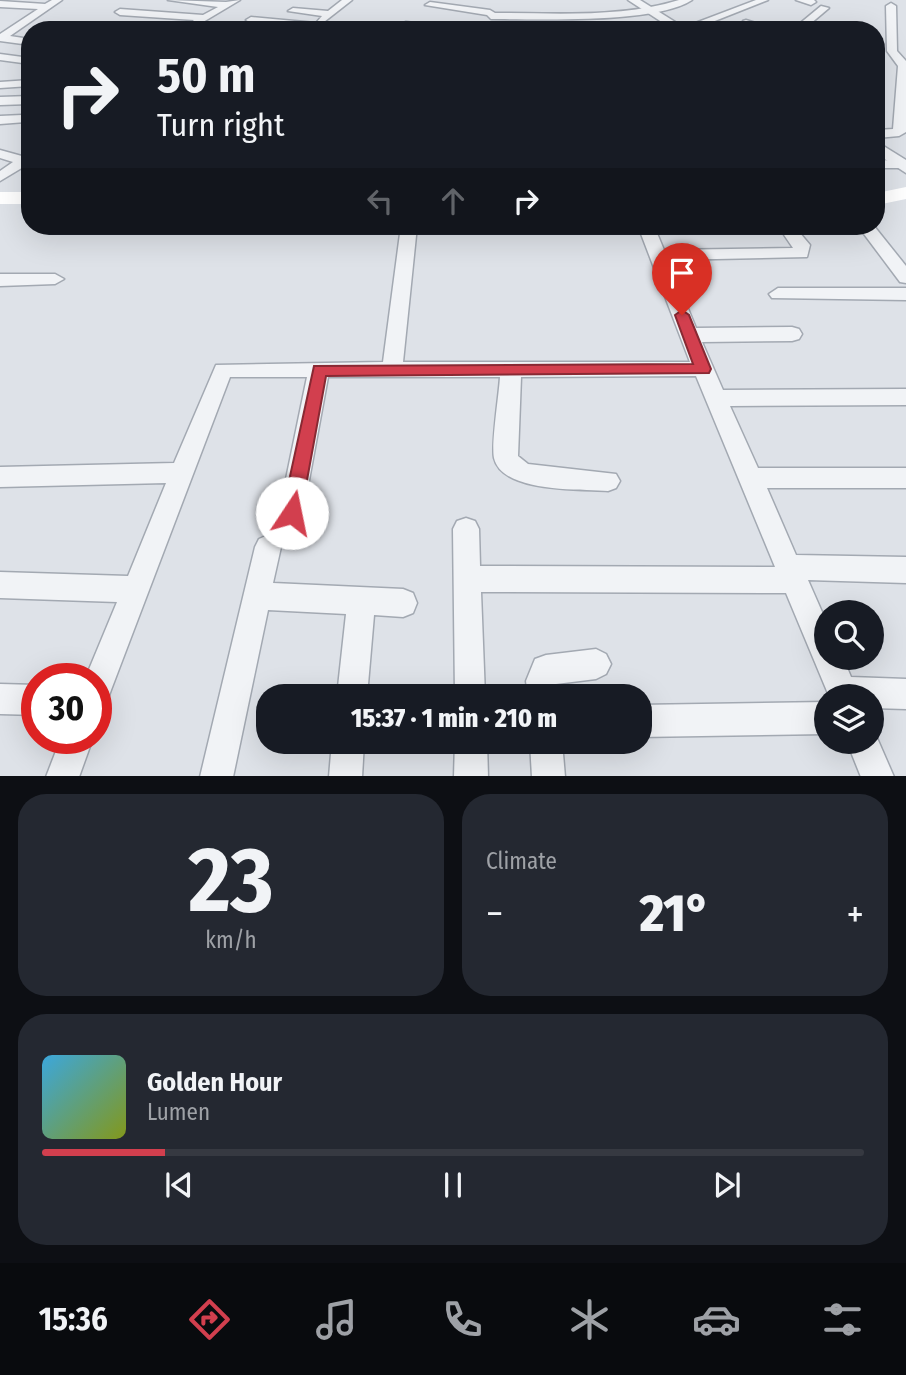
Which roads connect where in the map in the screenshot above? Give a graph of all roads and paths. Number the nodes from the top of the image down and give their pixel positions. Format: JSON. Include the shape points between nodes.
{"nodes":[{"id":1,"x":58,"y":0,"type":"edge"},
{"id":2,"x":172,"y":0,"type":"edge"},
{"id":3,"x":335,"y":0,"type":"edge"},
{"id":4,"x":347,"y":0,"type":"edge"},
{"id":5,"x":485,"y":0,"type":"edge"},
{"id":6,"x":633,"y":0,"type":"edge"},
{"id":7,"x":688,"y":0,"type":"edge"},
{"id":8,"x":764,"y":0,"type":"edge"},
{"id":9,"x":231,"y":3,"type":"edge"},
{"id":10,"x":0,"y":4,"type":"edge"},
{"id":11,"x":430,"y":5,"type":"dead end"},
{"id":12,"x":891,"y":6,"type":"dead end"},
{"id":13,"x":47,"y":7,"type":"junction"},
{"id":14,"x":824,"y":8,"type":"dead end"},
{"id":15,"x":279,"y":10,"type":"dead end"},
{"id":16,"x":653,"y":11,"type":"junction"},
{"id":17,"x":120,"y":12,"type":"dead end"},
{"id":18,"x":330,"y":14,"type":"junction"},
{"id":19,"x":438,"y":14,"type":"dead end"},
{"id":20,"x":204,"y":18,"type":"junction"},
{"id":21,"x":251,"y":20,"type":"dead end"},
{"id":22,"x":492,"y":20,"type":"edge"},
{"id":23,"x":26,"y":21,"type":"edge"},
{"id":24,"x":199,"y":21,"type":"edge"},
{"id":25,"x":259,"y":21,"type":"edge"},
{"id":26,"x":321,"y":21,"type":"edge"},
{"id":27,"x":668,"y":21,"type":"edge"},
{"id":28,"x":707,"y":21,"type":"edge"},
{"id":29,"x":808,"y":21,"type":"edge"},
{"id":30,"x":21,"y":24,"type":"edge"},
{"id":31,"x":0,"y":38,"type":"edge"},
{"id":32,"x":21,"y":41,"type":"edge"},
{"id":33,"x":0,"y":57,"type":"edge"},
{"id":34,"x":21,"y":60,"type":"edge"},
{"id":35,"x":21,"y":84,"type":"edge"},
{"id":36,"x":0,"y":85,"type":"edge"},
{"id":37,"x":21,"y":100,"type":"edge"},
{"id":38,"x":0,"y":101,"type":"edge"},
{"id":39,"x":21,"y":119,"type":"edge"},
{"id":40,"x":0,"y":120,"type":"edge"},
{"id":41,"x":885,"y":133,"type":"edge"},
{"id":42,"x":885,"y":153,"type":"edge"},
{"id":43,"x":0,"y":154,"type":"edge"},
{"id":44,"x":21,"y":160,"type":"edge"},
{"id":45,"x":21,"y":163,"type":"edge"},
{"id":46,"x":885,"y":165,"type":"edge"},
{"id":47,"x":903,"y":166,"type":"edge"},
{"id":48,"x":0,"y":177,"type":"edge"},
{"id":49,"x":906,"y":193,"type":"edge"},
{"id":50,"x":885,"y":197,"type":"edge"},
{"id":51,"x":0,"y":198,"type":"edge"},
{"id":52,"x":21,"y":198,"type":"edge"},
{"id":53,"x":408,"y":235,"type":"edge"},
{"id":54,"x":650,"y":235,"type":"edge"},
{"id":55,"x":793,"y":235,"type":"edge"},
{"id":56,"x":875,"y":235,"type":"edge"},
{"id":57,"x":658,"y":255,"type":"junction"},
{"id":58,"x":898,"y":257,"type":"edge"},
{"id":59,"x":906,"y":278,"type":"edge"},
{"id":60,"x":0,"y":279,"type":"edge"},
{"id":61,"x":55,"y":279,"type":"dead end"},
{"id":62,"x":778,"y":294,"type":"dead end"},
{"id":63,"x":906,"y":294,"type":"edge"},
{"id":64,"x":792,"y":334,"type":"dead end"},
{"id":65,"x":690,"y":335,"type":"junction"},
{"id":66,"x":511,"y":369,"type":"junction"},
{"id":67,"x":703,"y":369,"type":"junction"},
{"id":68,"x":319,"y":370,"type":"junction"},
{"id":69,"x":392,"y":370,"type":"junction"},
{"id":70,"x":906,"y":397,"type":"edge"},
{"id":71,"x":716,"y":398,"type":"junction"},
{"id":72,"x":182,"y":474,"type":"junction"},
{"id":73,"x":0,"y":477,"type":"edge"},
{"id":74,"x":750,"y":478,"type":"junction"},
{"id":75,"x":906,"y":478,"type":"edge"},
{"id":76,"x":608,"y":481,"type":"dead end"},
{"id":77,"x":292,"y":513,"type":"dead end"},
{"id":78,"x":466,"y":529,"type":"dead end"},
{"id":79,"x":268,"y":547,"type":"dead end"},
{"id":80,"x":906,"y":570,"type":"edge"},
{"id":81,"x":791,"y":574,"type":"junction"},
{"id":82,"x":467,"y":579,"type":"junction"},
{"id":83,"x":0,"y":585,"type":"edge"},
{"id":84,"x":136,"y":589,"type":"junction"},
{"id":85,"x":257,"y":596,"type":"junction"},
{"id":86,"x":361,"y":603,"type":"junction"},
{"id":87,"x":403,"y":603,"type":"dead end"},
{"id":88,"x":814,"y":626,"type":"edge"},
{"id":89,"x":107,"y":663,"type":"edge"},
{"id":90,"x":596,"y":664,"type":"dead end"},
{"id":91,"x":353,"y":684,"type":"edge"},
{"id":92,"x":470,"y":684,"type":"edge"},
{"id":93,"x":541,"y":684,"type":"edge"},
{"id":94,"x":906,"y":694,"type":"edge"},
{"id":95,"x":884,"y":697,"type":"edge"},
{"id":96,"x":0,"y":699,"type":"edge"},
{"id":97,"x":21,"y":700,"type":"edge"},
{"id":98,"x":814,"y":704,"type":"edge"},
{"id":99,"x":652,"y":720,"type":"edge"},
{"id":100,"x":71,"y":754,"type":"edge"},
{"id":101,"x":347,"y":754,"type":"edge"},
{"id":102,"x":471,"y":754,"type":"edge"},
{"id":103,"x":547,"y":754,"type":"edge"},
{"id":104,"x":868,"y":754,"type":"edge"},
{"id":105,"x":62,"y":776,"type":"edge"},
{"id":106,"x":216,"y":776,"type":"edge"},
{"id":107,"x":345,"y":776,"type":"edge"},
{"id":108,"x":471,"y":776,"type":"edge"},
{"id":109,"x":549,"y":776,"type":"edge"},
{"id":110,"x":878,"y":776,"type":"edge"}],
"edges":[{"from":1,"to":13,"type":"street"},
{"from":2,"to":9,"type":"street"},
{"from":3,"to":4,"type":"street"},
{"from":4,"to":18,"type":"street"},
{"from":5,"to":22,"type":"street"},
{"from":6,"to":16,"type":"street"},
{"from":7,"to":16,"type":"street"},
{"from":8,"to":28,"type":"street"},
{"from":9,"to":20,"type":"street"},
{"from":10,"to":13,"type":"street"},
{"from":11,"to":22,"type":"street"},
{"from":12,"to":41,"type":"street","via":[[891,51],[904,66],[899,132]]},
{"from":13,"to":23,"type":"street"},
{"from":14,"to":29,"type":"street"},
{"from":15,"to":18,"type":"street"},
{"from":16,"to":22,"type":"street"},
{"from":16,"to":27,"type":"street"},
{"from":17,"to":20,"type":"street"},
{"from":18,"to":26,"type":"street"},
{"from":19,"to":22,"type":"street"},
{"from":20,"to":24,"type":"street"},
{"from":21,"to":25,"type":"street"},
{"from":30,"to":31,"type":"street"},
{"from":31,"to":32,"type":"street"},
{"from":33,"to":34,"type":"street"},
{"from":35,"to":36,"type":"street"},
{"from":37,"to":38,"type":"street"},
{"from":39,"to":40,"type":"street"},
{"from":42,"to":47,"type":"street"},
{"from":43,"to":44,"type":"street"},
{"from":45,"to":48,"type":"street"},
{"from":46,"to":47,"type":"street"},
{"from":49,"to":50,"type":"main road"},
{"from":51,"to":52,"type":"main road"},
{"from":53,"to":69,"type":"street"},
{"from":54,"to":57,"type":"street"},
{"from":55,"to":57,"type":"street","via":[[802,246],[801,253]]},
{"from":56,"to":58,"type":"street"},
{"from":57,"to":65,"type":"street"},
{"from":58,"to":59,"type":"street"},
{"from":60,"to":61,"type":"street"},
{"from":62,"to":63,"type":"street"},
{"from":64,"to":65,"type":"street"},
{"from":65,"to":67,"type":"street"},
{"from":66,"to":67,"type":"street"},
{"from":66,"to":69,"type":"street"},
{"from":66,"to":76,"type":"street","via":[[506,458],[514,468],[524,474]]},
{"from":67,"to":71,"type":"street"},
{"from":68,"to":69,"type":"street"},
{"from":68,"to":72,"type":"street","via":[[223,370]]},
{"from":68,"to":77,"type":"street"},
{"from":70,"to":71,"type":"street"},
{"from":71,"to":74,"type":"street"},
{"from":72,"to":73,"type":"street"},
{"from":72,"to":84,"type":"street"},
{"from":74,"to":75,"type":"street"},
{"from":74,"to":81,"type":"street"},
{"from":78,"to":82,"type":"street"},
{"from":79,"to":85,"type":"street"},
{"from":80,"to":81,"type":"street"},
{"from":81,"to":82,"type":"street"},
{"from":81,"to":88,"type":"street"},
{"from":82,"to":92,"type":"street"},
{"from":83,"to":84,"type":"street"},
{"from":84,"to":89,"type":"street"},
{"from":85,"to":86,"type":"street"},
{"from":85,"to":106,"type":"street"},
{"from":86,"to":87,"type":"street"},
{"from":86,"to":91,"type":"street"},
{"from":90,"to":93,"type":"street","via":[[547,670]]},
{"from":94,"to":95,"type":"street"},
{"from":96,"to":97,"type":"street"},
{"from":98,"to":99,"type":"street"},
{"from":100,"to":105,"type":"street"},
{"from":101,"to":107,"type":"street"},
{"from":102,"to":108,"type":"street"},
{"from":103,"to":109,"type":"street"},
{"from":104,"to":110,"type":"street"}]}
